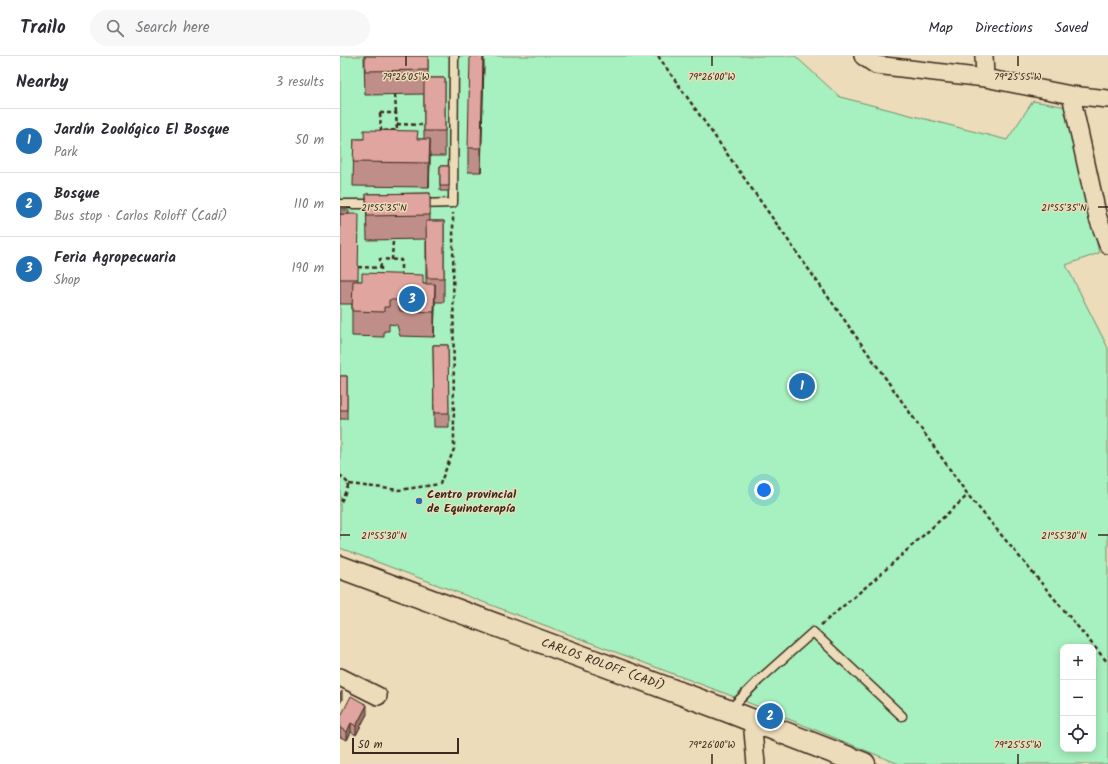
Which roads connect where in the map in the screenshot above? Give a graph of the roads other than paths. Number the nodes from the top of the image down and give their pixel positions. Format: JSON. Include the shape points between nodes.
{"nodes":[{"id":1,"x":454,"y":56,"type":"edge"},
{"id":2,"x":863,"y":56,"type":"edge"},
{"id":3,"x":984,"y":56,"type":"edge"},
{"id":4,"x":985,"y":78,"type":"junction"},
{"id":5,"x":1071,"y":95,"type":"junction"},
{"id":6,"x":1108,"y":99,"type":"edge"},
{"id":7,"x":340,"y":204,"type":"edge"},
{"id":8,"x":385,"y":204,"type":"edge"},
{"id":9,"x":408,"y":204,"type":"edge"},
{"id":10,"x":1108,"y":244,"type":"edge"},
{"id":11,"x":340,"y":567,"type":"edge"},
{"id":12,"x":340,"y":677,"type":"edge"},
{"id":13,"x":378,"y":696,"type":"dead end"},
{"id":14,"x":728,"y":711,"type":"junction"},
{"id":15,"x":902,"y":716,"type":"dead end"},
{"id":16,"x":752,"y":720,"type":"junction"},
{"id":17,"x":756,"y":764,"type":"edge"},
{"id":18,"x":864,"y":764,"type":"edge"}],
"edges":[{"from":1,"to":9,"type":"lane","via":[[453,204]]},
{"from":2,"to":4,"type":"street","via":[[876,65]]},
{"from":3,"to":4,"type":"street"},
{"from":4,"to":5,"type":"street"},
{"from":5,"to":6,"type":"street"},
{"from":5,"to":10,"type":"street","via":[[1098,218]]},
{"from":7,"to":8,"type":"lane"},
{"from":11,"to":14,"type":"street","name":"CARLOS ROLOFF (CADÍ)"},
{"from":12,"to":13,"type":"street"},
{"from":14,"to":15,"type":"lane","via":[[813,632]]},
{"from":14,"to":16,"type":"street","name":"CARLOS ROLOFF (CADÍ)"},
{"from":16,"to":17,"type":"street"},
{"from":16,"to":18,"type":"street","name":"CARLOS ROLOFF (CADÍ)"}]}
